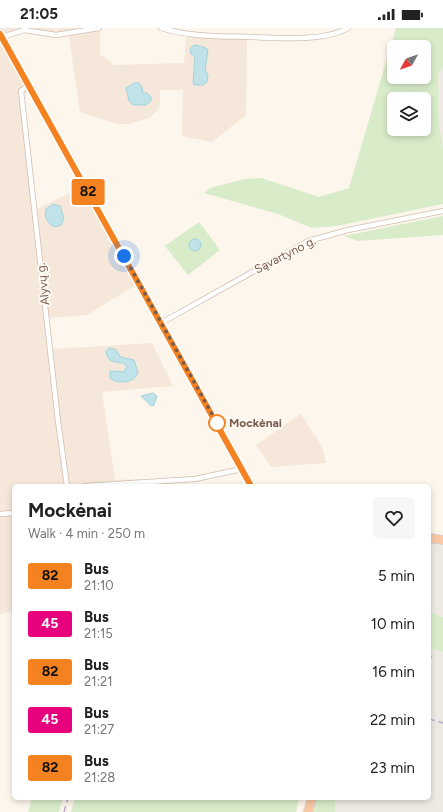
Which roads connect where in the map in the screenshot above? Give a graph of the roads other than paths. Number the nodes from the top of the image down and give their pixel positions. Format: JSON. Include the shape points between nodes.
{"nodes":[{"id":1,"x":99,"y":28,"type":"edge"},
{"id":2,"x":161,"y":28,"type":"edge"},
{"id":3,"x":348,"y":28,"type":"edge"},
{"id":4,"x":1,"y":36,"type":"edge"},
{"id":5,"x":29,"y":85,"type":"junction"},
{"id":6,"x":443,"y":211,"type":"edge"},
{"id":7,"x":161,"y":322,"type":"junction"},
{"id":8,"x":242,"y":468,"type":"junction"},
{"id":9,"x":67,"y":484,"type":"edge"},
{"id":10,"x":116,"y":484,"type":"edge"},
{"id":11,"x":250,"y":484,"type":"edge"},
{"id":12,"x":12,"y":513,"type":"edge"},
{"id":13,"x":0,"y":514,"type":"edge"},
{"id":14,"x":431,"y":538,"type":"edge"},
{"id":15,"x":443,"y":540,"type":"edge"},
{"id":16,"x":311,"y":800,"type":"edge"},
{"id":17,"x":308,"y":812,"type":"edge"}],
"edges":[{"from":1,"to":4,"type":"street","via":[[56,35],[24,30]]},
{"from":2,"to":3,"type":"street","via":[[183,34],[270,39],[337,33]]},
{"from":4,"to":5,"type":"main road"},
{"from":5,"to":7,"type":"main road"},
{"from":5,"to":9,"type":"street","name":"Alyvų g.","via":[[21,91]]},
{"from":6,"to":7,"type":"street","name":"Sąvartyno g.","via":[[348,230],[308,241]]},
{"from":7,"to":8,"type":"main road"},
{"from":8,"to":10,"type":"street","via":[[195,479]]},
{"from":8,"to":11,"type":"main road"},
{"from":12,"to":13,"type":"street"},
{"from":14,"to":15,"type":"highway"},
{"from":16,"to":17,"type":"highway"}]}
